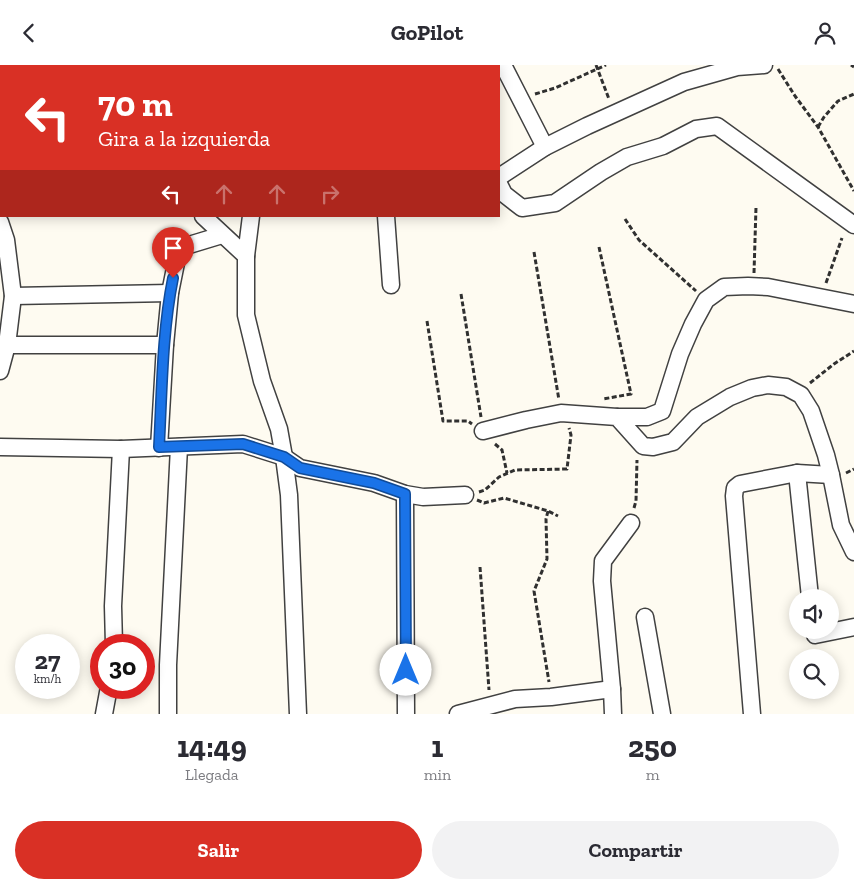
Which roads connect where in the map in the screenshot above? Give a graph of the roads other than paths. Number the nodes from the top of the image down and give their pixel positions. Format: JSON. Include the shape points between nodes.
{"nodes":[{"id":1,"x":503,"y":65,"type":"edge"},
{"id":2,"x":764,"y":65,"type":"edge"},
{"id":3,"x":546,"y":147,"type":"junction"},
{"id":4,"x":500,"y":176,"type":"edge"},
{"id":5,"x":500,"y":186,"type":"edge"},
{"id":6,"x":204,"y":217,"type":"edge"},
{"id":7,"x":251,"y":217,"type":"edge"},
{"id":8,"x":386,"y":217,"type":"edge"},
{"id":9,"x":0,"y":222,"type":"edge"},
{"id":10,"x":854,"y":225,"type":"edge"},
{"id":11,"x":222,"y":235,"type":"junction"},
{"id":12,"x":3,"y":239,"type":"edge"},
{"id":13,"x":246,"y":256,"type":"junction"},
{"id":14,"x":391,"y":285,"type":"dead end"},
{"id":15,"x":170,"y":293,"type":"junction"},
{"id":16,"x":12,"y":296,"type":"junction"},
{"id":17,"x":854,"y":305,"type":"edge"},
{"id":18,"x":5,"y":321,"type":"edge"},
{"id":19,"x":7,"y":345,"type":"junction"},
{"id":20,"x":164,"y":345,"type":"junction"},
{"id":21,"x":0,"y":371,"type":"edge"},
{"id":22,"x":617,"y":417,"type":"junction"},
{"id":23,"x":483,"y":431,"type":"road end"},
{"id":24,"x":159,"y":447,"type":"junction"},
{"id":25,"x":179,"y":447,"type":"junction"},
{"id":26,"x":122,"y":449,"type":"junction"},
{"id":27,"x":1,"y":451,"type":"edge"},
{"id":28,"x":284,"y":457,"type":"junction"},
{"id":29,"x":796,"y":473,"type":"junction"},
{"id":30,"x":831,"y":475,"type":"junction"},
{"id":31,"x":405,"y":494,"type":"junction"},
{"id":32,"x":465,"y":495,"type":"road end"},
{"id":33,"x":631,"y":523,"type":"road end"},
{"id":34,"x":854,"y":552,"type":"edge"},
{"id":35,"x":809,"y":589,"type":"edge"},
{"id":36,"x":645,"y":617,"type":"dead end"},
{"id":37,"x":854,"y":627,"type":"edge"},
{"id":38,"x":839,"y":630,"type":"edge"},
{"id":39,"x":114,"y":634,"type":"edge"},
{"id":40,"x":612,"y":689,"type":"junction"},
{"id":41,"x":107,"y":699,"type":"edge"},
{"id":42,"x":104,"y":714,"type":"edge"},
{"id":43,"x":168,"y":714,"type":"edge"},
{"id":44,"x":298,"y":714,"type":"edge"},
{"id":45,"x":406,"y":714,"type":"edge"},
{"id":46,"x":458,"y":714,"type":"edge"},
{"id":47,"x":613,"y":714,"type":"edge"},
{"id":48,"x":662,"y":714,"type":"edge"},
{"id":49,"x":752,"y":714,"type":"edge"}],
"edges":[{"from":1,"to":3,"type":"street"},
{"from":2,"to":3,"type":"street","via":[[737,67],[684,82]]},
{"from":3,"to":4,"type":"street"},
{"from":5,"to":10,"type":"street","via":[[504,194],[522,208],[554,203],[627,157],[664,146],[696,129],[717,126]]},
{"from":6,"to":11,"type":"street"},
{"from":7,"to":13,"type":"street"},
{"from":8,"to":14,"type":"street"},
{"from":9,"to":12,"type":"street"},
{"from":11,"to":13,"type":"street"},
{"from":11,"to":15,"type":"street","via":[[179,248]]},
{"from":12,"to":16,"type":"street"},
{"from":13,"to":28,"type":"street","via":[[246,315]]},
{"from":15,"to":16,"type":"street"},
{"from":15,"to":20,"type":"street"},
{"from":16,"to":18,"type":"street"},
{"from":17,"to":22,"type":"street","via":[[768,287],[724,287],[706,300],[693,324],[662,411],[647,417]]},
{"from":18,"to":19,"type":"street"},
{"from":19,"to":20,"type":"street"},
{"from":19,"to":21,"type":"street"},
{"from":20,"to":24,"type":"street"},
{"from":22,"to":23,"type":"street","via":[[561,413]]},
{"from":22,"to":30,"type":"street","via":[[643,446],[652,447],[673,442],[697,417],[730,397],[768,385],[786,387],[801,395],[811,411]]},
{"from":24,"to":25,"type":"street"},
{"from":24,"to":26,"type":"street"},
{"from":25,"to":28,"type":"street","via":[[243,444]]},
{"from":25,"to":43,"type":"street"},
{"from":26,"to":27,"type":"street"},
{"from":26,"to":39,"type":"street"},
{"from":28,"to":31,"type":"street","via":[[300,468],[374,483]]},
{"from":28,"to":44,"type":"street","via":[[289,495]]},
{"from":29,"to":30,"type":"street"},
{"from":29,"to":35,"type":"street"},
{"from":29,"to":49,"type":"street","via":[[740,484],[735,488]]},
{"from":30,"to":34,"type":"street","via":[[840,525]]},
{"from":31,"to":32,"type":"street","via":[[423,497]]},
{"from":31,"to":45,"type":"street"},
{"from":33,"to":40,"type":"street","via":[[603,561]]},
{"from":36,"to":48,"type":"street"},
{"from":37,"to":38,"type":"street"},
{"from":40,"to":46,"type":"street","via":[[515,699]]},
{"from":40,"to":47,"type":"street"},
{"from":41,"to":42,"type":"street"}]}
